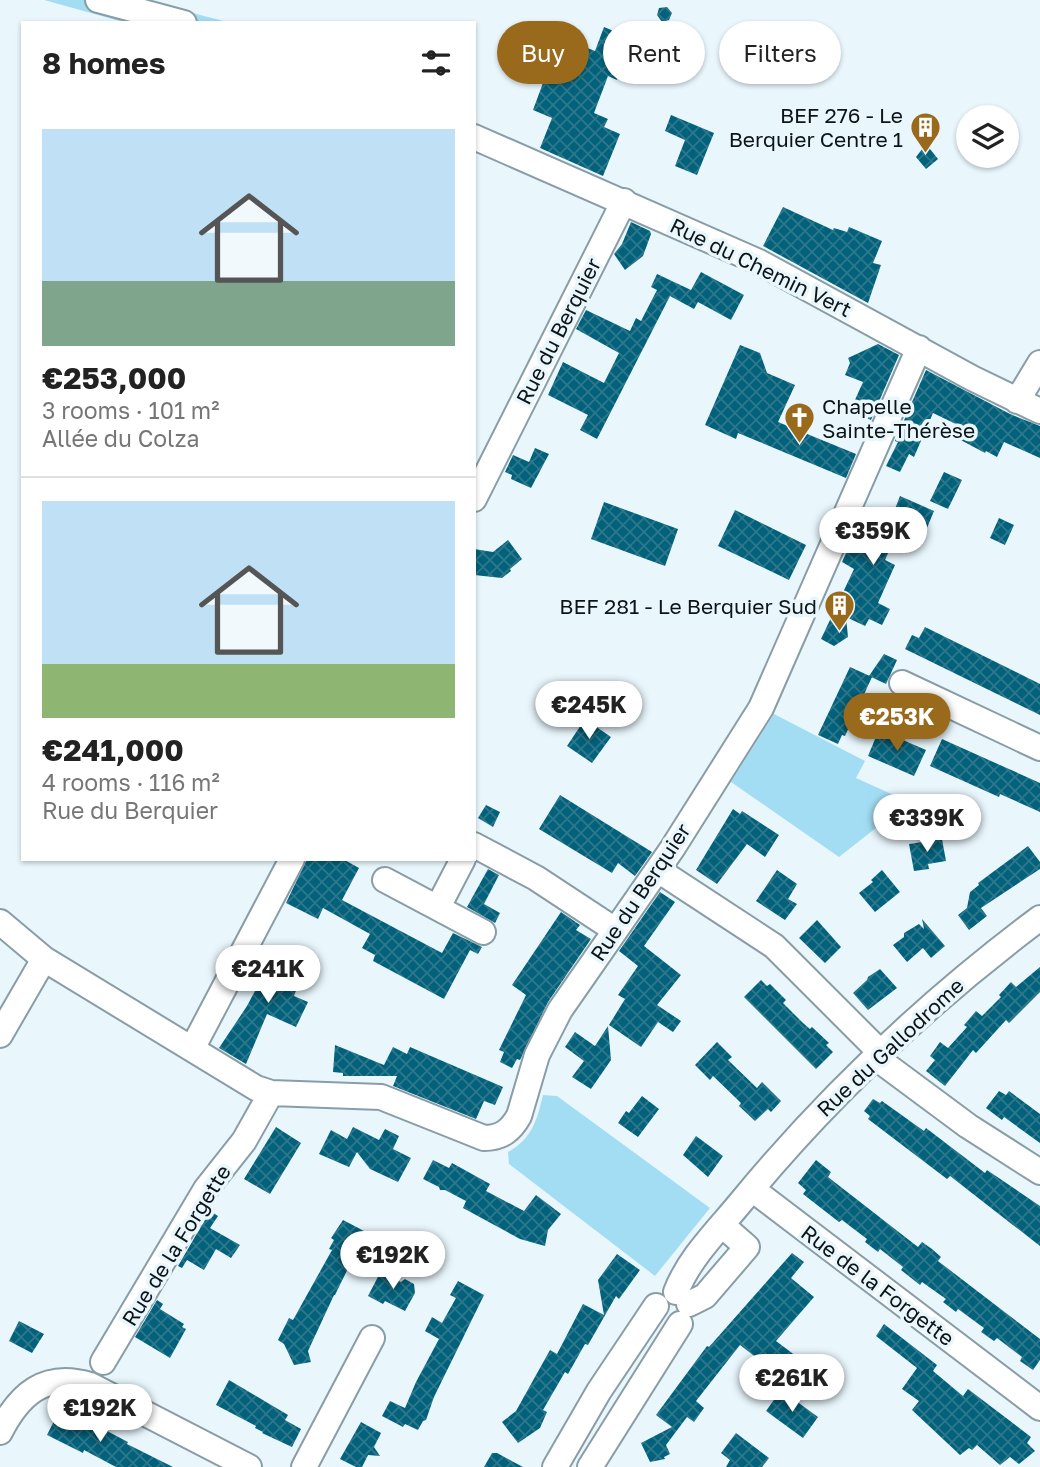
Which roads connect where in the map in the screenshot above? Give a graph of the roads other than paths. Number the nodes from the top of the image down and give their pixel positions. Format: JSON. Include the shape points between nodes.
{"nodes":[{"id":1,"x":98,"y":0,"type":"edge"},
{"id":2,"x":177,"y":21,"type":"edge"},
{"id":3,"x":476,"y":138,"type":"edge"},
{"id":4,"x":624,"y":201,"type":"junction"},
{"id":5,"x":919,"y":348,"type":"junction"},
{"id":6,"x":1040,"y":363,"type":"edge"},
{"id":7,"x":1017,"y":401,"type":"junction"},
{"id":8,"x":1040,"y":411,"type":"edge"},
{"id":9,"x":476,"y":495,"type":"edge"},
{"id":10,"x":902,"y":683,"type":"dead end"},
{"id":11,"x":1040,"y":748,"type":"edge"},
{"id":12,"x":476,"y":846,"type":"edge"},
{"id":13,"x":291,"y":861,"type":"edge"},
{"id":14,"x":462,"y":861,"type":"edge"},
{"id":15,"x":658,"y":870,"type":"junction"},
{"id":16,"x":385,"y":880,"type":"dead end"},
{"id":17,"x":438,"y":907,"type":"junction"},
{"id":18,"x":1040,"y":918,"type":"edge"},
{"id":19,"x":0,"y":922,"type":"edge"},
{"id":20,"x":615,"y":930,"type":"junction"},
{"id":21,"x":483,"y":932,"type":"dead end"},
{"id":22,"x":44,"y":960,"type":"junction"},
{"id":23,"x":0,"y":1035,"type":"edge"},
{"id":24,"x":192,"y":1049,"type":"junction"},
{"id":25,"x":878,"y":1054,"type":"junction"},
{"id":26,"x":271,"y":1093,"type":"junction"},
{"id":27,"x":1040,"y":1172,"type":"edge"},
{"id":28,"x":752,"y":1189,"type":"junction"},
{"id":29,"x":722,"y":1225,"type":"junction"},
{"id":30,"x":675,"y":1307,"type":"junction"},
{"id":31,"x":372,"y":1338,"type":"dead end"},
{"id":32,"x":103,"y":1362,"type":"dead end"},
{"id":33,"x":1040,"y":1408,"type":"edge"},
{"id":34,"x":0,"y":1433,"type":"edge"},
{"id":35,"x":249,"y":1467,"type":"edge"},
{"id":36,"x":304,"y":1467,"type":"edge"},
{"id":37,"x":555,"y":1467,"type":"edge"},
{"id":38,"x":590,"y":1467,"type":"edge"}],
"edges":[{"from":1,"to":2,"type":"street"},
{"from":3,"to":4,"type":"street","name":"Rue du Chemin Vert"},
{"from":4,"to":5,"type":"street","name":"Rue du Chemin Vert","via":[[760,262]]},
{"from":4,"to":9,"type":"street","name":"Rue du Berquier"},
{"from":5,"to":7,"type":"street","name":"Rue du Chemin Vert"},
{"from":5,"to":15,"type":"street","name":"Rue du Berquier","via":[[761,708]]},
{"from":6,"to":7,"type":"street"},
{"from":7,"to":8,"type":"street","name":"Rue du Chemin Vert"},
{"from":10,"to":11,"type":"street"},
{"from":12,"to":20,"type":"street","via":[[536,878]]},
{"from":13,"to":24,"type":"street"},
{"from":14,"to":17,"type":"street"},
{"from":15,"to":20,"type":"street","name":"Rue du Berquier"},
{"from":15,"to":25,"type":"street","via":[[767,941]]},
{"from":16,"to":17,"type":"street"},
{"from":17,"to":21,"type":"street"},
{"from":18,"to":25,"type":"street","name":"Rue du Gallodrome","via":[[954,985]]},
{"from":19,"to":22,"type":"street","name":"Rue du Berquier"},
{"from":20,"to":26,"type":"street","name":"Rue du Berquier","via":[[552,1025],[519,1116],[503,1135],[484,1138],[381,1097]]},
{"from":22,"to":23,"type":"street"},
{"from":22,"to":24,"type":"street","name":"Rue du Berquier"},
{"from":24,"to":26,"type":"street","name":"Rue du Berquier","via":[[244,1082]]},
{"from":25,"to":27,"type":"street","via":[[968,1126]]},
{"from":25,"to":28,"type":"street","name":"Rue du Gallodrome"},
{"from":26,"to":32,"type":"street","name":"Rue de la Forgette","via":[[244,1141],[206,1189]]},
{"from":28,"to":29,"type":"street"},
{"from":28,"to":33,"type":"street","name":"Rue de la Forgette"},
{"from":29,"to":30,"type":"street","via":[[684,1275]]},
{"from":29,"to":30,"type":"street","via":[[747,1247],[705,1296]]},
{"from":30,"to":37,"type":"street","via":[[599,1391]]},
{"from":30,"to":38,"type":"street"},
{"from":31,"to":36,"type":"street"},
{"from":34,"to":35,"type":"street","via":[[15,1405],[30,1392],[50,1383],[73,1381],[90,1385]]}]}
